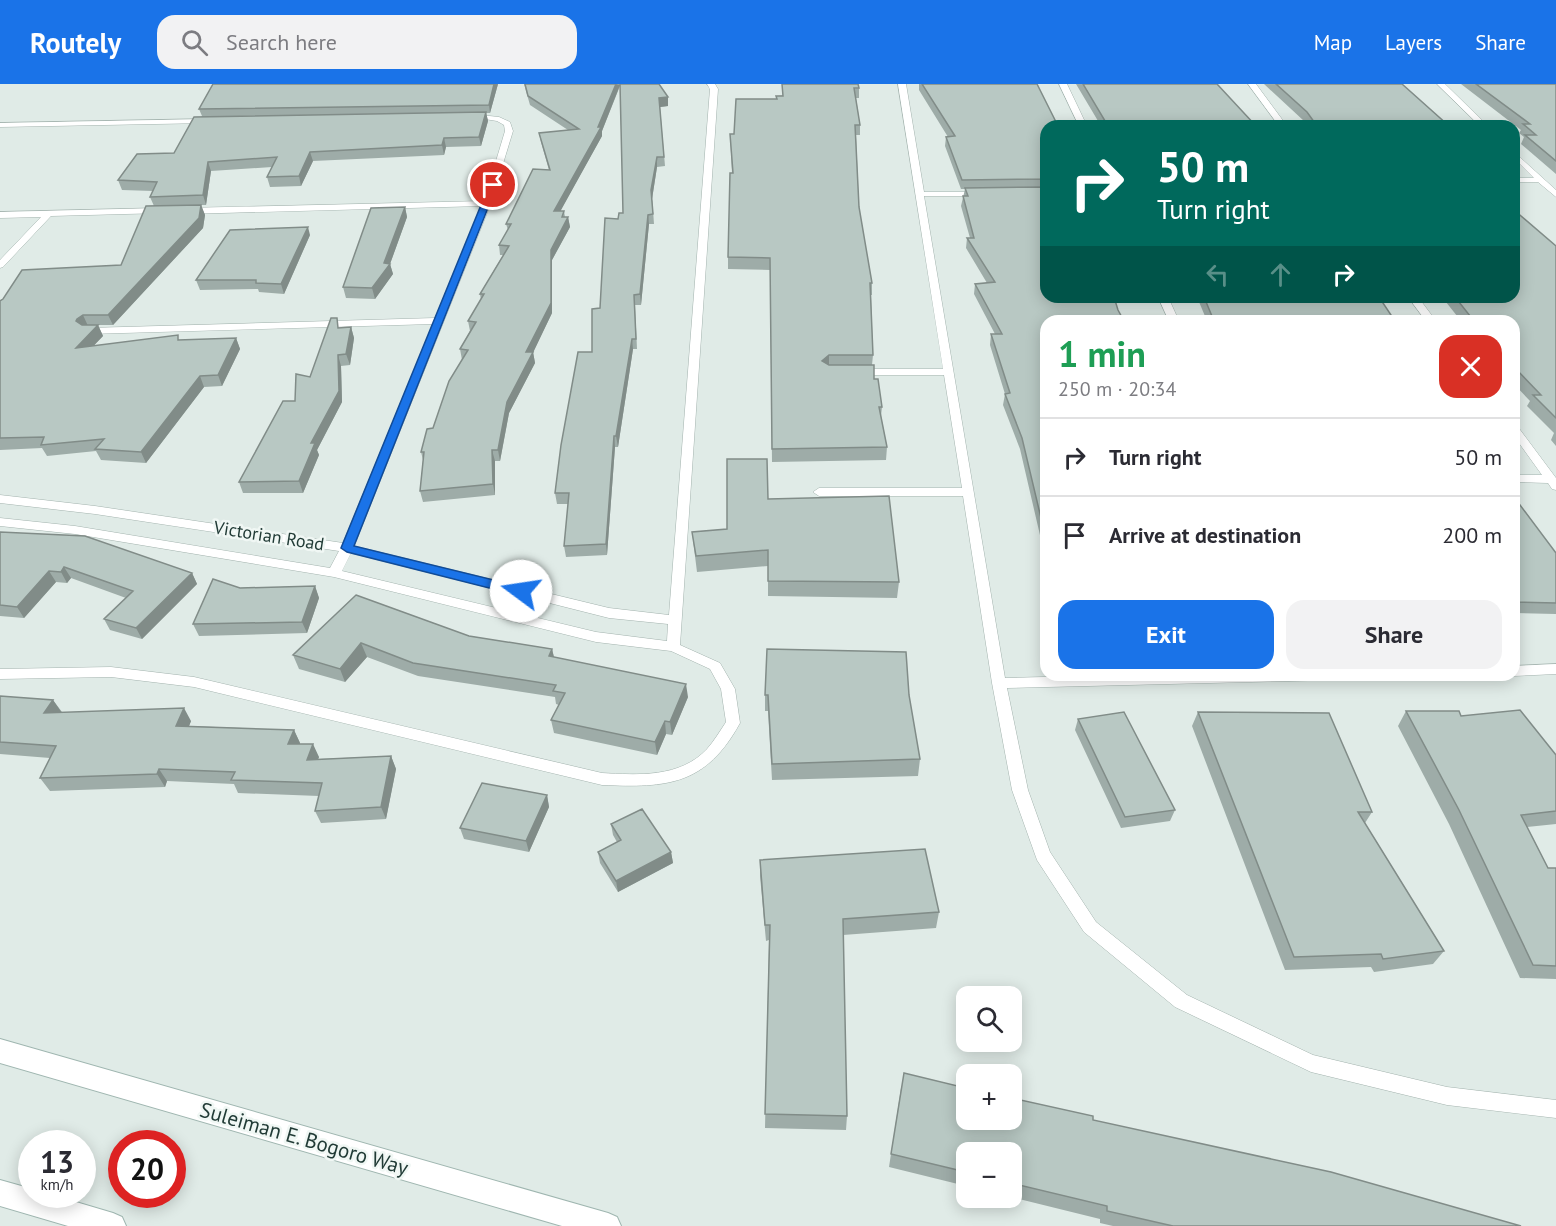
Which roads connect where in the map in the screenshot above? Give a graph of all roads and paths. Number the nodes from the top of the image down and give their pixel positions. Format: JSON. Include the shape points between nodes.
{"nodes":[{"id":1,"x":711,"y":84,"type":"edge"},
{"id":2,"x":902,"y":84,"type":"edge"},
{"id":3,"x":1063,"y":84,"type":"edge"},
{"id":4,"x":1251,"y":84,"type":"edge"},
{"id":5,"x":1441,"y":84,"type":"edge"},
{"id":6,"x":459,"y":116,"type":"edge"},
{"id":7,"x":1080,"y":120,"type":"edge"},
{"id":8,"x":1278,"y":120,"type":"edge"},
{"id":9,"x":1478,"y":120,"type":"edge"},
{"id":10,"x":224,"y":121,"type":"edge"},
{"id":11,"x":0,"y":125,"type":"edge"},
{"id":12,"x":1520,"y":160,"type":"edge"},
{"id":13,"x":1520,"y":180,"type":"edge"},
{"id":14,"x":1540,"y":180,"type":"junction"},
{"id":15,"x":921,"y":194,"type":"junction"},
{"id":16,"x":989,"y":194,"type":"edge"},
{"id":17,"x":1556,"y":195,"type":"edge"},
{"id":18,"x":487,"y":203,"type":"junction"},
{"id":19,"x":167,"y":211,"type":"edge"},
{"id":20,"x":179,"y":211,"type":"edge"},
{"id":21,"x":48,"y":214,"type":"junction"},
{"id":22,"x":0,"y":215,"type":"edge"},
{"id":23,"x":0,"y":265,"type":"edge"},
{"id":24,"x":441,"y":321,"type":"junction"},
{"id":25,"x":88,"y":331,"type":"edge"},
{"id":26,"x":840,"y":372,"type":"edge"},
{"id":27,"x":949,"y":372,"type":"junction"},
{"id":28,"x":1520,"y":437,"type":"edge"},
{"id":29,"x":1520,"y":479,"type":"edge"},
{"id":30,"x":1554,"y":482,"type":"edge"},
{"id":31,"x":819,"y":492,"type":"dead end"},
{"id":32,"x":969,"y":492,"type":"junction"},
{"id":33,"x":0,"y":500,"type":"edge"},
{"id":34,"x":0,"y":522,"type":"edge"},
{"id":35,"x":347,"y":548,"type":"junction"},
{"id":36,"x":334,"y":573,"type":"junction"},
{"id":37,"x":675,"y":620,"type":"junction"},
{"id":38,"x":673,"y":647,"type":"junction"},
{"id":39,"x":1556,"y":669,"type":"edge"},
{"id":40,"x":1520,"y":671,"type":"edge"},
{"id":41,"x":0,"y":674,"type":"edge"},
{"id":42,"x":1081,"y":681,"type":"edge"},
{"id":43,"x":999,"y":683,"type":"junction"},
{"id":44,"x":0,"y":1051,"type":"edge"},
{"id":45,"x":1556,"y":1109,"type":"edge"},
{"id":46,"x":0,"y":1192,"type":"edge"},
{"id":47,"x":113,"y":1226,"type":"edge"},
{"id":48,"x":608,"y":1226,"type":"edge"}],
"edges":[{"from":1,"to":37,"type":"lane","via":[[714,89]]},
{"from":2,"to":15,"type":"lane"},
{"from":3,"to":7,"type":"lane"},
{"from":4,"to":8,"type":"lane"},
{"from":5,"to":9,"type":"lane"},
{"from":6,"to":18,"type":"lane","via":[[482,116],[507,124],[509,131]]},
{"from":10,"to":11,"type":"lane"},
{"from":12,"to":14,"type":"lane"},
{"from":13,"to":14,"type":"lane"},
{"from":14,"to":17,"type":"lane"},
{"from":15,"to":16,"type":"lane"},
{"from":15,"to":27,"type":"lane"},
{"from":18,"to":20,"type":"lane"},
{"from":18,"to":24,"type":"lane"},
{"from":19,"to":21,"type":"lane"},
{"from":21,"to":22,"type":"lane"},
{"from":21,"to":23,"type":"lane"},
{"from":24,"to":25,"type":"lane"},
{"from":24,"to":35,"type":"lane"},
{"from":26,"to":27,"type":"lane"},
{"from":27,"to":32,"type":"lane"},
{"from":28,"to":30,"type":"lane"},
{"from":29,"to":30,"type":"lane"},
{"from":31,"to":32,"type":"lane"},
{"from":32,"to":43,"type":"lane"},
{"from":33,"to":35,"type":"lane","name":"Victorian Road"},
{"from":34,"to":36,"type":"lane","name":"Victorian Road","via":[[75,530]]},
{"from":35,"to":36,"type":"lane"},
{"from":35,"to":37,"type":"lane","name":"Victorian Road","via":[[609,613]]},
{"from":36,"to":38,"type":"lane","name":"Victorian Road","via":[[596,637]]},
{"from":37,"to":38,"type":"lane"},
{"from":38,"to":41,"type":"lane","name":"Victorian Road","via":[[714,666],[728,688],[733,723],[709,757],[680,775],[643,782],[602,779],[194,682],[111,672]]},
{"from":39,"to":40,"type":"lane"},
{"from":42,"to":43,"type":"lane"},
{"from":43,"to":45,"type":"lane","via":[[1020,790],[1043,855],[1090,927],[1181,1001],[1311,1063],[1447,1096]]},
{"from":44,"to":48,"type":"street","name":"Suleiman E. Bogoro Way"},
{"from":46,"to":47,"type":"street"}]}
